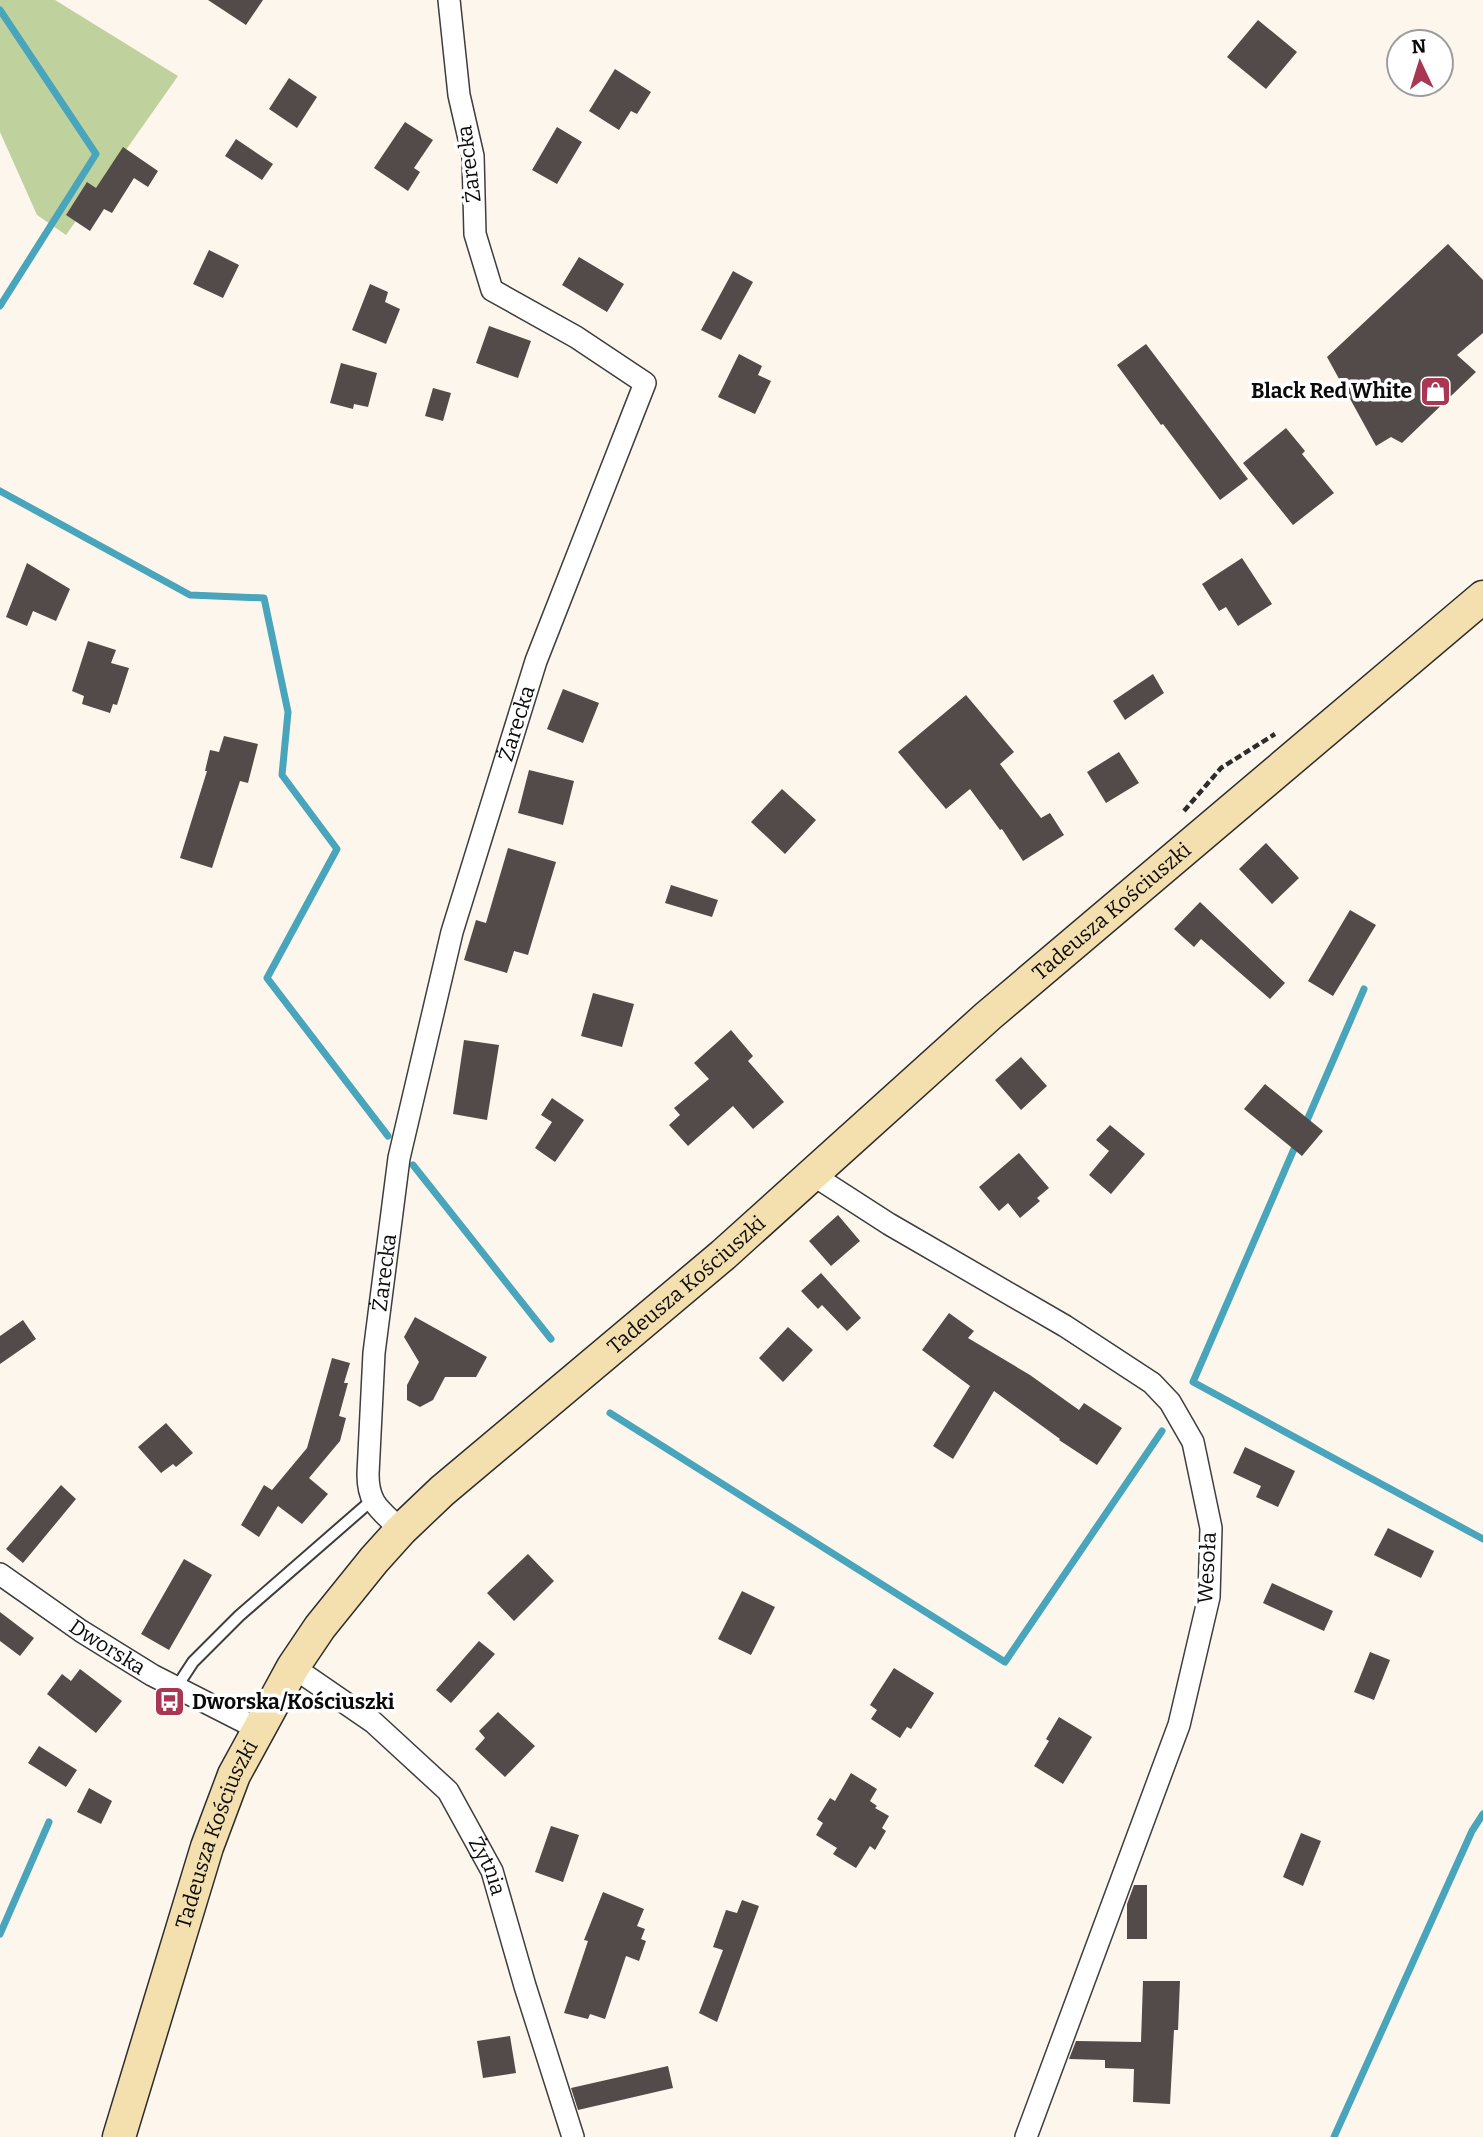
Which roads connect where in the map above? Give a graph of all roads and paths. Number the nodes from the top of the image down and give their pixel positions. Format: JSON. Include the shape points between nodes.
{"nodes":[{"id":1,"x":449,"y":0,"type":"edge"},
{"id":2,"x":1483,"y":597,"type":"edge"},
{"id":3,"x":813,"y":1175,"type":"junction"},
{"id":4,"x":371,"y":1501,"type":"junction"},
{"id":5,"x":401,"y":1530,"type":"junction"},
{"id":6,"x":0,"y":1574,"type":"edge"},
{"id":7,"x":293,"y":1667,"type":"junction"},
{"id":8,"x":176,"y":1688,"type":"junction"},
{"id":9,"x":258,"y":1729,"type":"junction"},
{"id":10,"x":119,"y":2137,"type":"edge"},
{"id":11,"x":573,"y":2137,"type":"edge"},
{"id":12,"x":1026,"y":2137,"type":"edge"}],
"edges":[{"from":1,"to":4,"type":"street","name":"Żarecka","via":[[459,95],[472,156],[475,234],[492,290],[645,383],[536,661],[452,932],[398,1158],[374,1353],[368,1474]]},
{"from":2,"to":3,"type":"main road","name":"Tadeusza Kościuszki","via":[[998,1007]]},
{"from":3,"to":5,"type":"main road","name":"Tadeusza Kościuszki"},
{"from":3,"to":12,"type":"street","name":"Wesoła","via":[[1152,1383],[1170,1402],[1193,1442],[1211,1528],[1209,1597],[1179,1725]]},
{"from":4,"to":5,"type":"street"},
{"from":4,"to":8,"type":"lane","via":[[239,1616],[193,1662]]},
{"from":5,"to":7,"type":"main road","name":"Tadeusza Kościuszki","via":[[348,1590]]},
{"from":6,"to":8,"type":"street","name":"Dworska","via":[[81,1631]]},
{"from":7,"to":9,"type":"main road","name":"Tadeusza Kościuszki"},
{"from":7,"to":11,"type":"street","name":"Żytnia","via":[[373,1722],[448,1791],[492,1871]]},
{"from":8,"to":9,"type":"street","name":"Dworska"},
{"from":9,"to":10,"type":"main road","name":"Tadeusza Kościuszki","via":[[206,1847]]}]}
